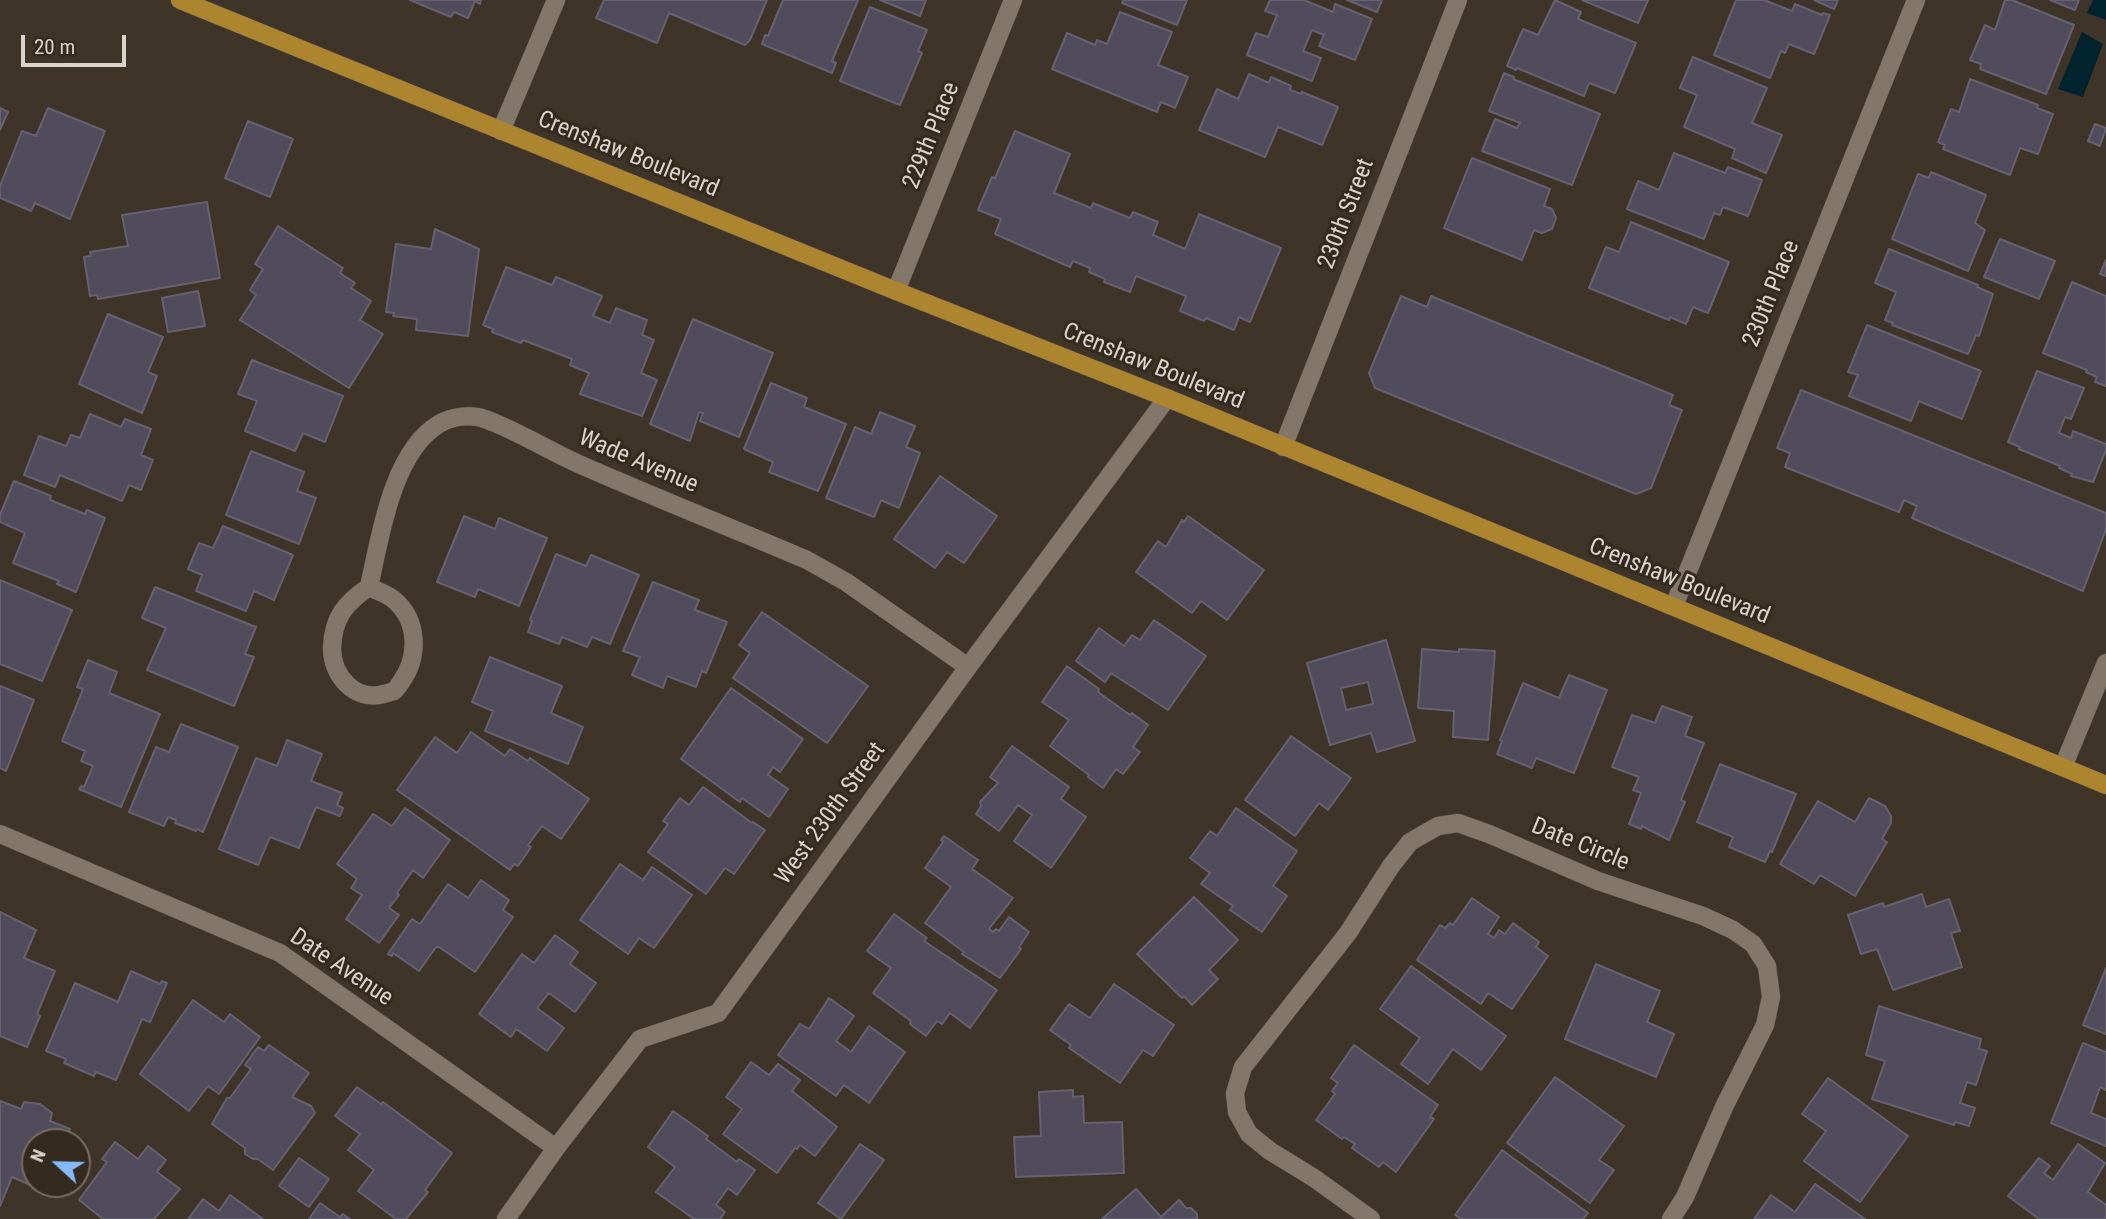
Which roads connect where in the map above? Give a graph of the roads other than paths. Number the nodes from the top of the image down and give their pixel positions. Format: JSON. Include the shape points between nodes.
{"nodes":[{"id":1,"x":180,"y":0,"type":"edge"},
{"id":2,"x":556,"y":0,"type":"edge"},
{"id":3,"x":1013,"y":0,"type":"edge"},
{"id":4,"x":1458,"y":0,"type":"edge"},
{"id":5,"x":1916,"y":0,"type":"edge"},
{"id":6,"x":501,"y":131,"type":"junction"},
{"id":7,"x":896,"y":291,"type":"junction"},
{"id":8,"x":1167,"y":398,"type":"junction"},
{"id":9,"x":1283,"y":447,"type":"junction"},
{"id":10,"x":369,"y":587,"type":"junction"},
{"id":11,"x":1674,"y":606,"type":"junction"},
{"id":12,"x":2106,"y":663,"type":"edge"},
{"id":13,"x":968,"y":667,"type":"junction"},
{"id":14,"x":2063,"y":766,"type":"junction"},
{"id":15,"x":2106,"y":785,"type":"edge"},
{"id":16,"x":0,"y":834,"type":"edge"},
{"id":17,"x":556,"y":1148,"type":"junction"},
{"id":18,"x":506,"y":1219,"type":"edge"},
{"id":19,"x":1371,"y":1219,"type":"edge"},
{"id":20,"x":1671,"y":1219,"type":"edge"}],
"edges":[{"from":1,"to":6,"type":"main road","name":"Crenshaw Boulevard"},
{"from":2,"to":6,"type":"street"},
{"from":3,"to":7,"type":"street","name":"229th Place"},
{"from":4,"to":9,"type":"street","name":"230th Street"},
{"from":5,"to":11,"type":"street","name":"230th Place"},
{"from":6,"to":7,"type":"main road","name":"Crenshaw Boulevard"},
{"from":7,"to":8,"type":"main road","name":"Crenshaw Boulevard"},
{"from":8,"to":9,"type":"main road","name":"Crenshaw Boulevard"},
{"from":8,"to":13,"type":"street","name":"West 230th Street"},
{"from":9,"to":11,"type":"main road","name":"Crenshaw Boulevard"},
{"from":10,"to":10,"type":"street","via":[[350,600],[335,622],[332,650],[337,673],[354,692],[374,697],[394,691],[410,669],[415,639],[408,617],[394,599]]},
{"from":10,"to":13,"type":"street","name":"Wade Avenue","via":[[390,501],[420,441],[439,424],[461,416],[484,418],[585,467],[807,560]]},
{"from":11,"to":14,"type":"main road","name":"Crenshaw Boulevard"},
{"from":12,"to":14,"type":"street"},
{"from":13,"to":17,"type":"street","name":"West 230th Street","via":[[718,1013],[640,1039]]},
{"from":14,"to":15,"type":"main road","name":"Crenshaw Boulevard"},
{"from":16,"to":17,"type":"street","name":"Date Avenue","via":[[280,953]]},
{"from":17,"to":18,"type":"street","name":"West 230th Street"},
{"from":19,"to":20,"type":"street","name":"Date Circle","via":[[1249,1134],[1237,1112],[1235,1093],[1243,1067],[1348,933],[1410,842],[1438,827],[1458,823],[1598,881],[1703,916],[1753,944],[1767,966],[1771,997],[1765,1025]]}]}
